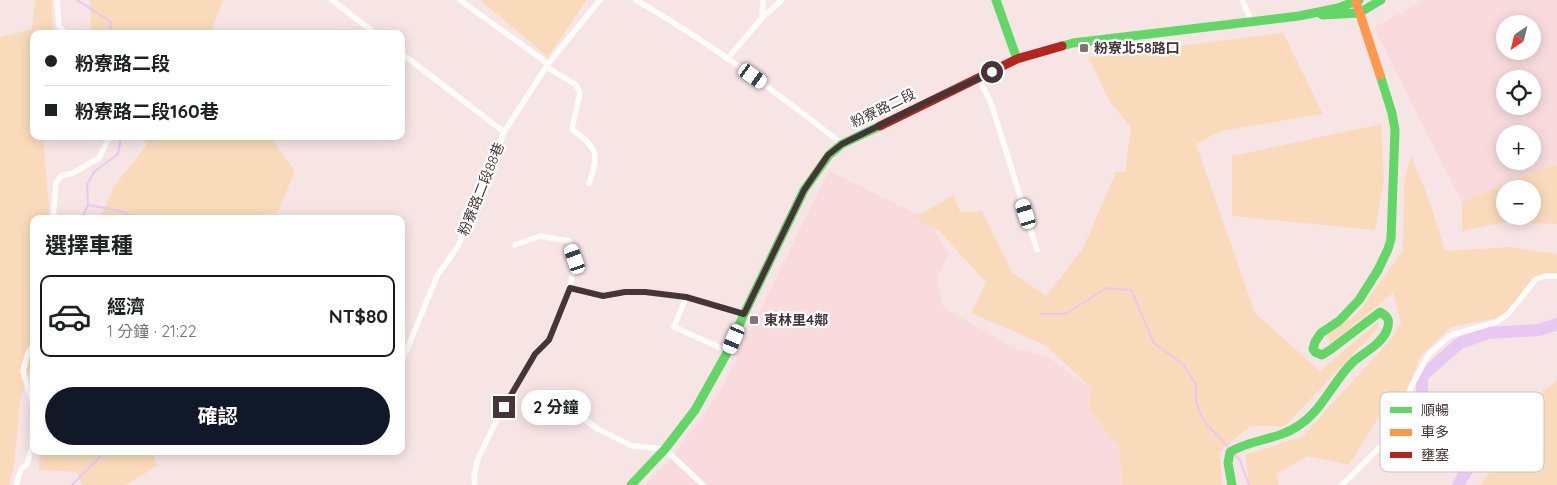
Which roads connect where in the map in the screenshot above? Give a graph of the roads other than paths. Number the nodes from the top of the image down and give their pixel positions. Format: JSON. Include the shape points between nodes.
{"nodes":[{"id":1,"x":57,"y":0,"type":"edge"},
{"id":2,"x":332,"y":0,"type":"edge"},
{"id":3,"x":460,"y":0,"type":"edge"},
{"id":4,"x":601,"y":0,"type":"edge"},
{"id":5,"x":636,"y":0,"type":"edge"},
{"id":6,"x":763,"y":0,"type":"edge"},
{"id":7,"x":782,"y":0,"type":"edge"},
{"id":8,"x":996,"y":0,"type":"edge"},
{"id":9,"x":1242,"y":0,"type":"edge"},
{"id":10,"x":1381,"y":0,"type":"edge"},
{"id":11,"x":1357,"y":1,"type":"edge"},
{"id":12,"x":1359,"y":13,"type":"junction"},
{"id":13,"x":1299,"y":16,"type":"junction"},
{"id":14,"x":762,"y":18,"type":"junction"},
{"id":15,"x":1252,"y":22,"type":"junction"},
{"id":16,"x":62,"y":30,"type":"edge"},
{"id":17,"x":371,"y":30,"type":"edge"},
{"id":18,"x":405,"y":56,"type":"edge"},
{"id":19,"x":728,"y":58,"type":"junction"},
{"id":20,"x":1017,"y":60,"type":"junction"},
{"id":21,"x":548,"y":64,"type":"junction"},
{"id":22,"x":979,"y":79,"type":"junction"},
{"id":23,"x":504,"y":132,"type":"junction"},
{"id":24,"x":108,"y":140,"type":"edge"},
{"id":25,"x":842,"y":144,"type":"junction"},
{"id":26,"x":589,"y":183,"type":"dead end"},
{"id":27,"x":53,"y":215,"type":"edge"},
{"id":28,"x":515,"y":245,"type":"dead end"},
{"id":29,"x":1037,"y":250,"type":"dead end"},
{"id":30,"x":1557,"y":276,"type":"edge"},
{"id":31,"x":570,"y":288,"type":"junction"},
{"id":32,"x":686,"y":297,"type":"junction"},
{"id":33,"x":744,"y":314,"type":"junction"},
{"id":34,"x":30,"y":350,"type":"edge"},
{"id":35,"x":728,"y":351,"type":"junction"},
{"id":36,"x":405,"y":354,"type":"edge"},
{"id":37,"x":1410,"y":392,"type":"edge"},
{"id":38,"x":30,"y":395,"type":"edge"},
{"id":39,"x":560,"y":395,"type":"dead end"},
{"id":40,"x":1380,"y":447,"type":"edge"},
{"id":41,"x":665,"y":449,"type":"junction"},
{"id":42,"x":30,"y":454,"type":"edge"},
{"id":43,"x":16,"y":485,"type":"edge"},
{"id":44,"x":475,"y":485,"type":"edge"},
{"id":45,"x":631,"y":485,"type":"edge"},
{"id":46,"x":703,"y":485,"type":"edge"},
{"id":47,"x":1232,"y":485,"type":"edge"},
{"id":48,"x":1342,"y":485,"type":"edge"}],
"edges":[{"from":1,"to":16,"type":"street","via":[[59,26]]},
{"from":2,"to":17,"type":"street"},
{"from":3,"to":21,"type":"street"},
{"from":4,"to":21,"type":"street","name":"粉寮路二段88巷"},
{"from":5,"to":19,"type":"street"},
{"from":6,"to":14,"type":"street"},
{"from":7,"to":14,"type":"street"},
{"from":8,"to":20,"type":"main road"},
{"from":9,"to":15,"type":"street"},
{"from":10,"to":12,"type":"main road","name":"粉寮路二段"},
{"from":11,"to":12,"type":"main road"},
{"from":11,"to":13,"type":"main road","name":"粉寮路二段"},
{"from":12,"to":13,"type":"main road","name":"粉寮路二段"},
{"from":12,"to":47,"type":"main road","via":[[1395,130],[1391,238],[1374,278],[1343,318],[1317,336],[1313,349],[1322,355],[1331,351],[1380,312],[1389,320],[1388,329],[1351,364],[1302,424],[1233,450],[1228,462]]},
{"from":13,"to":15,"type":"main road","name":"粉寮路二段"},
{"from":14,"to":19,"type":"street"},
{"from":15,"to":20,"type":"main road","name":"粉寮路二段","via":[[1073,43]]},
{"from":18,"to":23,"type":"street","name":"粉寮路二段88巷"},
{"from":19,"to":25,"type":"street"},
{"from":20,"to":22,"type":"main road","name":"粉寮路二段"},
{"from":21,"to":23,"type":"street","name":"粉寮路二段88巷"},
{"from":21,"to":26,"type":"street","via":[[550,69],[576,85],[580,93],[572,130],[589,143],[597,156]]},
{"from":22,"to":25,"type":"main road","name":"粉寮路二段"},
{"from":22,"to":29,"type":"street","via":[[991,103]]},
{"from":23,"to":36,"type":"street","name":"粉寮路二段88巷","via":[[473,213],[458,246],[437,276]]},
{"from":24,"to":27,"type":"street","via":[[99,158],[61,176],[56,183]]},
{"from":25,"to":33,"type":"main road","name":"粉寮路二段","via":[[828,155],[804,190]]},
{"from":28,"to":31,"type":"street","via":[[540,236],[569,241],[575,259]]},
{"from":30,"to":37,"type":"street","via":[[1536,279],[1509,313],[1497,322],[1451,335],[1429,354]]},
{"from":31,"to":32,"type":"street","via":[[603,296],[645,292]]},
{"from":31,"to":44,"type":"street","via":[[549,340],[535,354],[496,421],[477,461]]},
{"from":32,"to":33,"type":"street"},
{"from":32,"to":35,"type":"street","via":[[674,327]]},
{"from":33,"to":35,"type":"main road","name":"粉寮路二段"},
{"from":34,"to":38,"type":"street","via":[[23,371]]},
{"from":35,"to":41,"type":"main road","name":"粉寮路二段","via":[[695,410]]},
{"from":39,"to":41,"type":"street","via":[[570,408],[596,428],[632,446]]},
{"from":40,"to":48,"type":"street"},
{"from":41,"to":45,"type":"main road","name":"粉寮路二段"},
{"from":41,"to":46,"type":"street"},
{"from":42,"to":43,"type":"street"}]}
